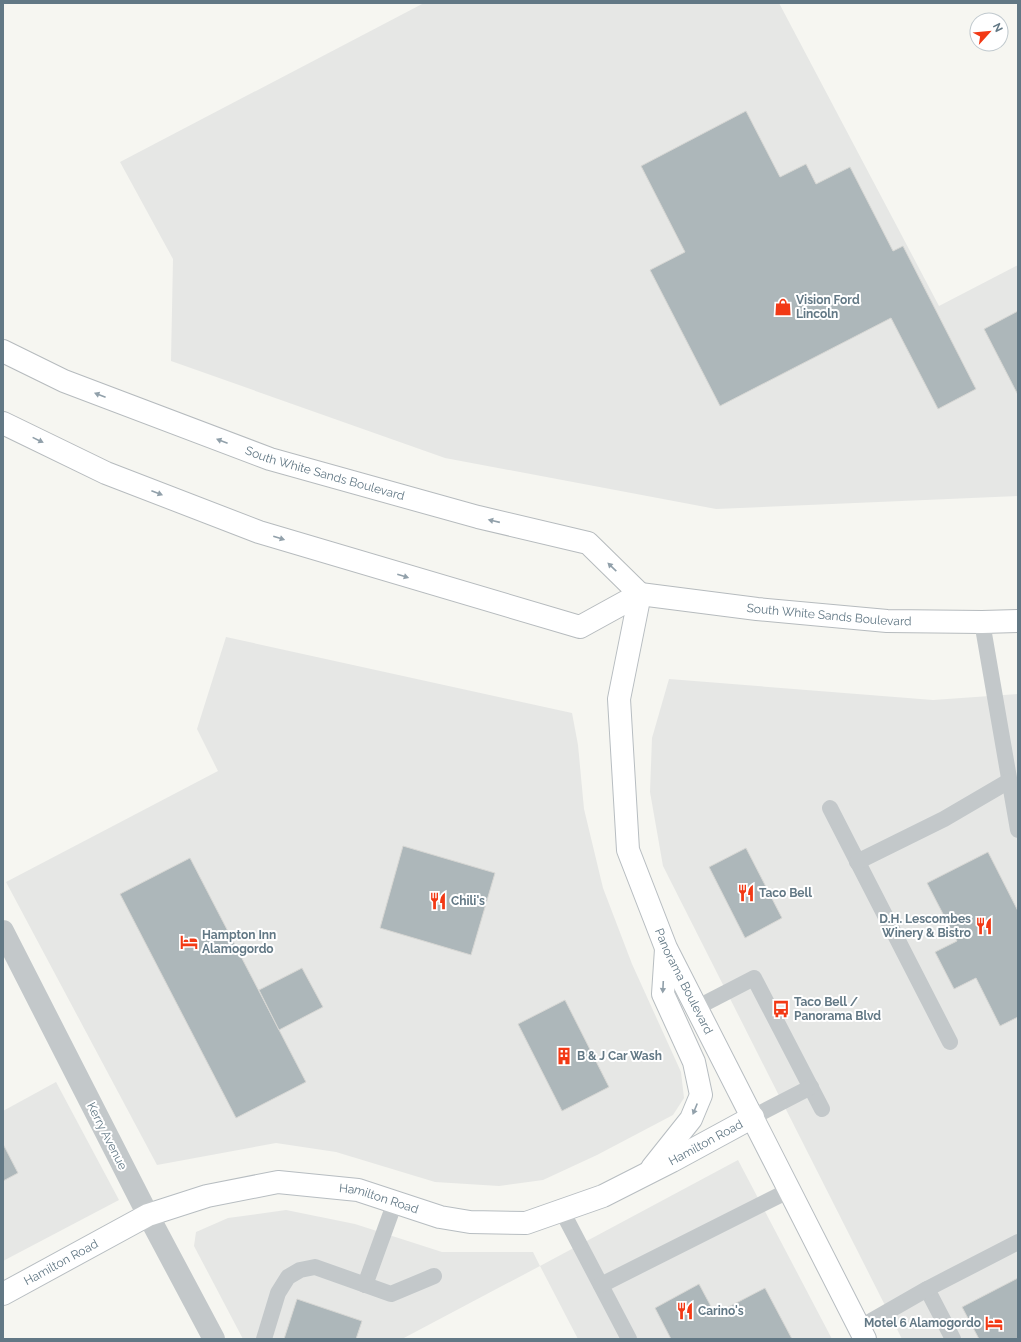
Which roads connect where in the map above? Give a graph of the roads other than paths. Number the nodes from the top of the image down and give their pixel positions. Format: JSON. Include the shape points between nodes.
{"nodes":[{"id":1,"x":3,"y":351,"type":"edge"},
{"id":2,"x":3,"y":423,"type":"edge"},
{"id":3,"x":640,"y":594,"type":"junction"},
{"id":4,"x":1018,"y":621,"type":"edge"},
{"id":5,"x":982,"y":622,"type":"junction"},
{"id":6,"x":1009,"y":781,"type":"junction"},
{"id":7,"x":830,"y":808,"type":"dead end"},
{"id":8,"x":1018,"y":830,"type":"edge"},
{"id":9,"x":857,"y":862,"type":"junction"},
{"id":10,"x":3,"y":931,"type":"edge"},
{"id":11,"x":666,"y":948,"type":"junction"},
{"id":12,"x":696,"y":1008,"type":"junction"},
{"id":13,"x":950,"y":1042,"type":"dead end"},
{"id":14,"x":811,"y":1087,"type":"junction"},
{"id":15,"x":822,"y":1109,"type":"dead end"},
{"id":16,"x":753,"y":1117,"type":"junction"},
{"id":17,"x":648,"y":1174,"type":"junction"},
{"id":18,"x":790,"y":1190,"type":"junction"},
{"id":19,"x":395,"y":1202,"type":"junction"},
{"id":20,"x":562,"y":1211,"type":"junction"},
{"id":21,"x":148,"y":1215,"type":"junction"},
{"id":22,"x":1018,"y":1242,"type":"edge"},
{"id":23,"x":434,"y":1276,"type":"dead end"},
{"id":24,"x":601,"y":1285,"type":"junction"},
{"id":25,"x":365,"y":1286,"type":"junction"},
{"id":26,"x":927,"y":1289,"type":"junction"},
{"id":27,"x":3,"y":1294,"type":"edge"},
{"id":28,"x":862,"y":1334,"type":"edge"},
{"id":29,"x":214,"y":1339,"type":"edge"},
{"id":30,"x":264,"y":1339,"type":"edge"},
{"id":31,"x":629,"y":1339,"type":"edge"},
{"id":32,"x":953,"y":1339,"type":"edge"}],
"edges":[{"from":3,"to":1,"type":"main road","name":"South White Sands Boulevard","one_way":true,"via":[[588,543],[478,517],[270,459],[64,381]]},
{"from":2,"to":3,"type":"main road","one_way":true,"via":[[106,473],[259,532],[580,627]]},
{"from":3,"to":5,"type":"main road","name":"South White Sands Boulevard","via":[[757,609],[887,621]]},
{"from":3,"to":11,"type":"main road","name":"Panorama Boulevard","via":[[619,699],[628,850]]},
{"from":4,"to":5,"type":"main road","name":"South White Sands Boulevard"},
{"from":5,"to":6,"type":"lane"},
{"from":6,"to":8,"type":"lane"},
{"from":6,"to":9,"type":"lane","via":[[944,819]]},
{"from":7,"to":9,"type":"lane"},
{"from":9,"to":13,"type":"lane"},
{"from":10,"to":21,"type":"street","name":"Kerry Avenue"},
{"from":11,"to":12,"type":"main road","name":"Panorama Boulevard"},
{"from":11,"to":17,"type":"main road","one_way":true,"via":[[663,994],[694,1062],[701,1095],[691,1119]]},
{"from":12,"to":14,"type":"lane","via":[[754,978]]},
{"from":12,"to":16,"type":"main road","name":"Panorama Boulevard"},
{"from":14,"to":15,"type":"lane"},
{"from":14,"to":16,"type":"lane"},
{"from":16,"to":17,"type":"main road","name":"Hamilton Road"},
{"from":16,"to":18,"type":"main road","name":"Panorama Boulevard"},
{"from":17,"to":20,"type":"main road","name":"Hamilton Road","via":[[603,1196]]},
{"from":18,"to":24,"type":"lane"},
{"from":18,"to":28,"type":"main road","name":"Panorama Boulevard"},
{"from":19,"to":20,"type":"main road","name":"Hamilton Road","via":[[440,1217],[470,1222],[526,1223]]},
{"from":19,"to":21,"type":"main road","name":"Hamilton Road","via":[[358,1190],[278,1182],[207,1196]]},
{"from":19,"to":25,"type":"lane"},
{"from":20,"to":24,"type":"lane"},
{"from":21,"to":27,"type":"main road","name":"Hamilton Road"},
{"from":21,"to":29,"type":"street","name":"Kerry Avenue"},
{"from":22,"to":26,"type":"lane"},
{"from":23,"to":25,"type":"lane","via":[[391,1294]]},
{"from":24,"to":31,"type":"lane"},
{"from":25,"to":30,"type":"lane","via":[[315,1267],[300,1270],[288,1277],[278,1293]]},
{"from":26,"to":28,"type":"lane"},
{"from":26,"to":32,"type":"lane"}]}
